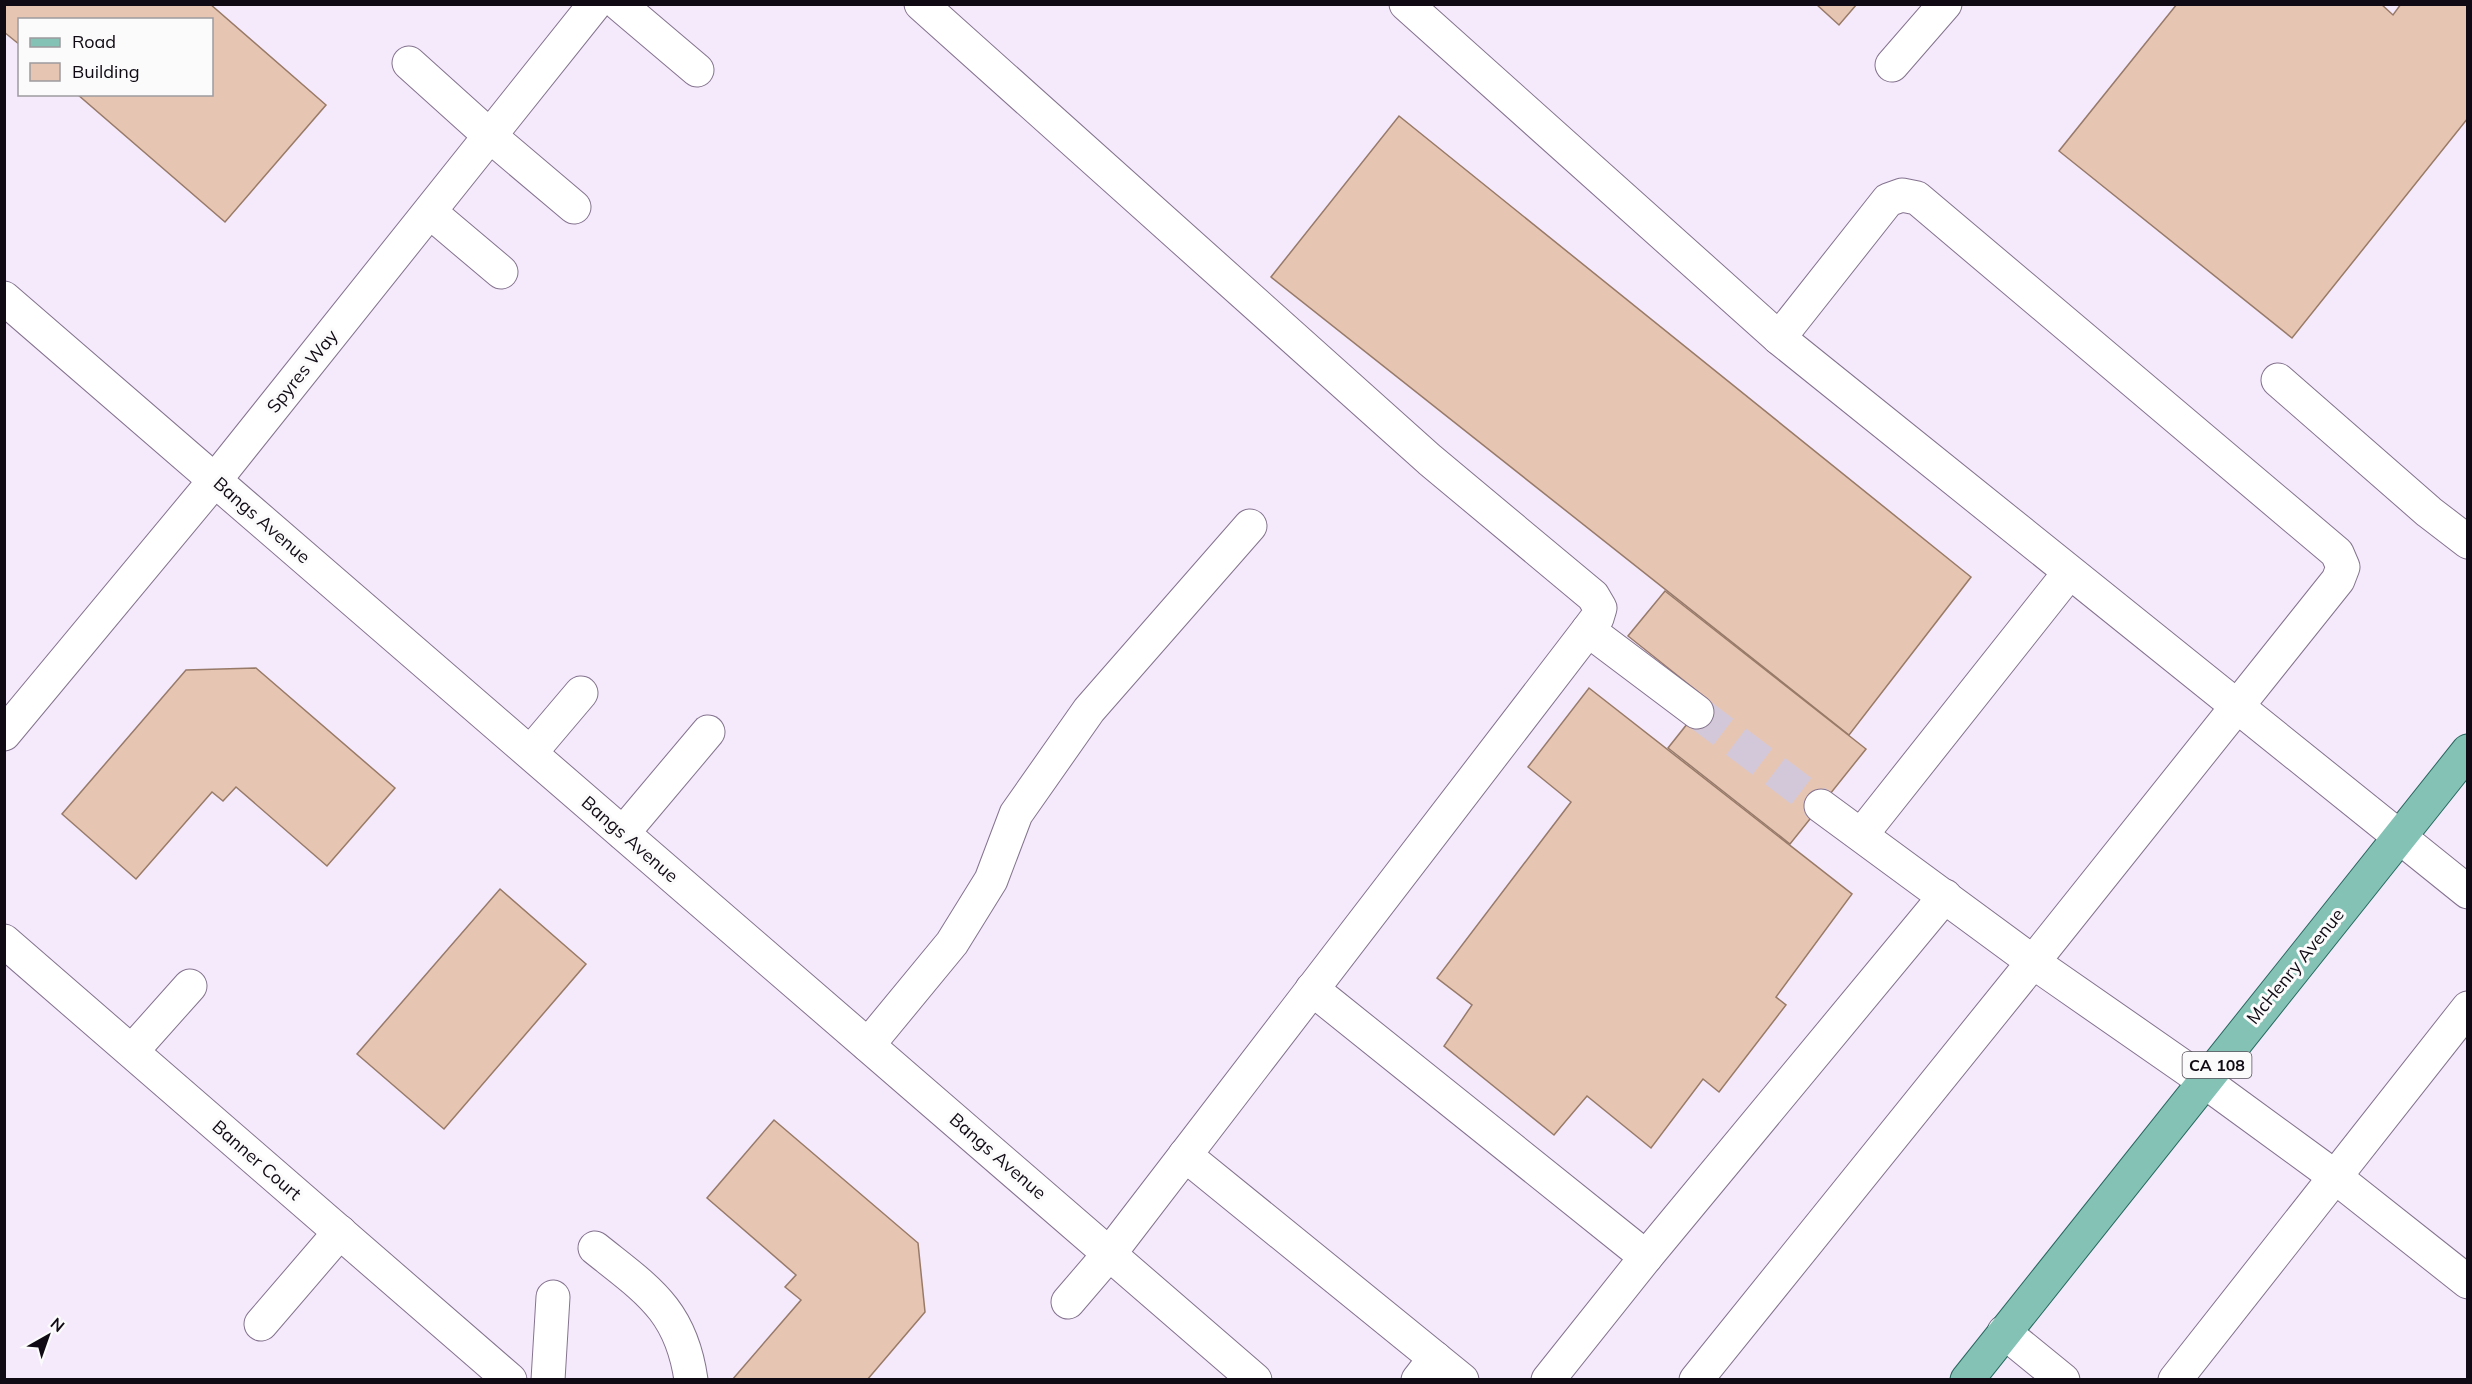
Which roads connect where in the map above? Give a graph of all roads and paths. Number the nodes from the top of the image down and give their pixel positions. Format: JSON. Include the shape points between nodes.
{"nodes":[{"id":1,"x":596,"y":4,"type":"edge"},
{"id":2,"x":619,"y":4,"type":"edge"},
{"id":3,"x":921,"y":4,"type":"edge"},
{"id":4,"x":1406,"y":4,"type":"edge"},
{"id":5,"x":1945,"y":4,"type":"edge"},
{"id":6,"x":409,"y":63,"type":"dead end"},
{"id":7,"x":1892,"y":65,"type":"dead end"},
{"id":8,"x":697,"y":70,"type":"dead end"},
{"id":9,"x":490,"y":136,"type":"junction"},
{"id":10,"x":574,"y":207,"type":"dead end"},
{"id":11,"x":430,"y":212,"type":"junction"},
{"id":12,"x":501,"y":272,"type":"dead end"},
{"id":13,"x":4,"y":297,"type":"edge"},
{"id":14,"x":1779,"y":338,"type":"junction"},
{"id":15,"x":2278,"y":380,"type":"dead end"},
{"id":16,"x":215,"y":480,"type":"junction"},
{"id":17,"x":1250,"y":526,"type":"dead end"},
{"id":18,"x":2468,"y":542,"type":"edge"},
{"id":19,"x":2069,"y":573,"type":"junction"},
{"id":20,"x":1588,"y":630,"type":"junction"},
{"id":21,"x":581,"y":693,"type":"dead end"},
{"id":22,"x":2236,"y":708,"type":"junction"},
{"id":23,"x":1697,"y":712,"type":"tunnel mouth"},
{"id":24,"x":708,"y":732,"type":"dead end"},
{"id":25,"x":4,"y":734,"type":"edge"},
{"id":26,"x":2468,"y":751,"type":"edge"},
{"id":27,"x":531,"y":752,"type":"junction"},
{"id":28,"x":1821,"y":806,"type":"tunnel mouth"},
{"id":29,"x":624,"y":833,"type":"junction"},
{"id":30,"x":1862,"y":834,"type":"junction"},
{"id":31,"x":2398,"y":838,"type":"junction"},
{"id":32,"x":2468,"y":892,"type":"edge"},
{"id":33,"x":1945,"y":896,"type":"junction"},
{"id":34,"x":4,"y":940,"type":"edge"},
{"id":35,"x":2033,"y":962,"type":"junction"},
{"id":36,"x":189,"y":986,"type":"dead end"},
{"id":37,"x":1312,"y":989,"type":"junction"},
{"id":38,"x":2468,"y":1008,"type":"edge"},
{"id":39,"x":868,"y":1045,"type":"junction"},
{"id":40,"x":132,"y":1052,"type":"junction"},
{"id":41,"x":2204,"y":1081,"type":"junction"},
{"id":42,"x":1185,"y":1155,"type":"junction"},
{"id":43,"x":2334,"y":1176,"type":"junction"},
{"id":44,"x":340,"y":1232,"type":"junction"},
{"id":45,"x":595,"y":1248,"type":"dead end"},
{"id":46,"x":1110,"y":1253,"type":"junction"},
{"id":47,"x":1646,"y":1257,"type":"junction"},
{"id":48,"x":2468,"y":1282,"type":"edge"},
{"id":49,"x":554,"y":1297,"type":"dead end"},
{"id":50,"x":1068,"y":1302,"type":"dead end"},
{"id":51,"x":261,"y":1324,"type":"dead end"},
{"id":52,"x":2004,"y":1332,"type":"junction"},
{"id":53,"x":1426,"y":1369,"type":"edge"},
{"id":54,"x":510,"y":1380,"type":"edge"},
{"id":55,"x":548,"y":1380,"type":"edge"},
{"id":56,"x":691,"y":1380,"type":"edge"},
{"id":57,"x":1255,"y":1380,"type":"edge"},
{"id":58,"x":1462,"y":1380,"type":"edge"},
{"id":59,"x":1548,"y":1380,"type":"edge"},
{"id":60,"x":1696,"y":1380,"type":"edge"},
{"id":61,"x":1967,"y":1380,"type":"edge"},
{"id":62,"x":2063,"y":1380,"type":"edge"},
{"id":63,"x":2175,"y":1380,"type":"edge"}],
"edges":[{"from":1,"to":9,"type":"street","name":"Spyres Way"},
{"from":2,"to":8,"type":"street"},
{"from":3,"to":20,"type":"street","via":[[1430,460],[1593,596],[1600,608]]},
{"from":4,"to":14,"type":"street"},
{"from":5,"to":7,"type":"street"},
{"from":6,"to":9,"type":"street"},
{"from":9,"to":10,"type":"street"},
{"from":9,"to":11,"type":"street","name":"Spyres Way"},
{"from":11,"to":12,"type":"street"},
{"from":11,"to":16,"type":"street","name":"Spyres Way"},
{"from":13,"to":16,"type":"street","name":"Bangs Avenue"},
{"from":14,"to":19,"type":"street"},
{"from":14,"to":22,"type":"street","via":[[1888,200],[1902,195],[1917,198],[2337,553],[2343,567],[2338,580]]},
{"from":15,"to":18,"type":"street"},
{"from":16,"to":25,"type":"street","name":"Spyres Way"},
{"from":16,"to":27,"type":"street","name":"Bangs Avenue"},
{"from":17,"to":39,"type":"street","via":[[1089,710],[1016,814],[990,880],[951,943]]},
{"from":19,"to":22,"type":"street"},
{"from":19,"to":30,"type":"street"},
{"from":20,"to":23,"type":"street"},
{"from":20,"to":37,"type":"street"},
{"from":21,"to":27,"type":"street"},
{"from":22,"to":31,"type":"street"},
{"from":22,"to":35,"type":"street"},
{"from":24,"to":29,"type":"street"},
{"from":26,"to":31,"type":"main road","name":"McHenry Avenue","number":"CA 108"},
{"from":27,"to":29,"type":"street","name":"Bangs Avenue"},
{"from":28,"to":30,"type":"street"},
{"from":29,"to":39,"type":"street","name":"Bangs Avenue"},
{"from":30,"to":33,"type":"street"},
{"from":31,"to":32,"type":"street"},
{"from":31,"to":41,"type":"main road","name":"McHenry Avenue","number":"CA 108"},
{"from":33,"to":35,"type":"street"},
{"from":33,"to":47,"type":"street"},
{"from":34,"to":40,"type":"street","name":"Banner Court"},
{"from":35,"to":41,"type":"street"},
{"from":35,"to":60,"type":"street"},
{"from":36,"to":40,"type":"street"},
{"from":37,"to":42,"type":"street"},
{"from":37,"to":47,"type":"street"},
{"from":38,"to":43,"type":"street"},
{"from":39,"to":46,"type":"street","name":"Bangs Avenue"},
{"from":40,"to":44,"type":"street","name":"Banner Court"},
{"from":41,"to":43,"type":"street"},
{"from":41,"to":52,"type":"main road","name":"McHenry Avenue","number":"CA 108"},
{"from":42,"to":46,"type":"street"},
{"from":42,"to":53,"type":"street"},
{"from":43,"to":48,"type":"street"},
{"from":43,"to":63,"type":"street"},
{"from":44,"to":51,"type":"street"},
{"from":44,"to":54,"type":"street","name":"Banner Court"},
{"from":45,"to":56,"type":"street","via":[[651,1293],[678,1328]]},
{"from":46,"to":50,"type":"street"},
{"from":46,"to":57,"type":"street","name":"Bangs Avenue"},
{"from":47,"to":59,"type":"street"},
{"from":49,"to":55,"type":"street"},
{"from":52,"to":61,"type":"main road","name":"McHenry Avenue","number":"CA 108"},
{"from":52,"to":62,"type":"street"},
{"from":53,"to":58,"type":"street"}]}
